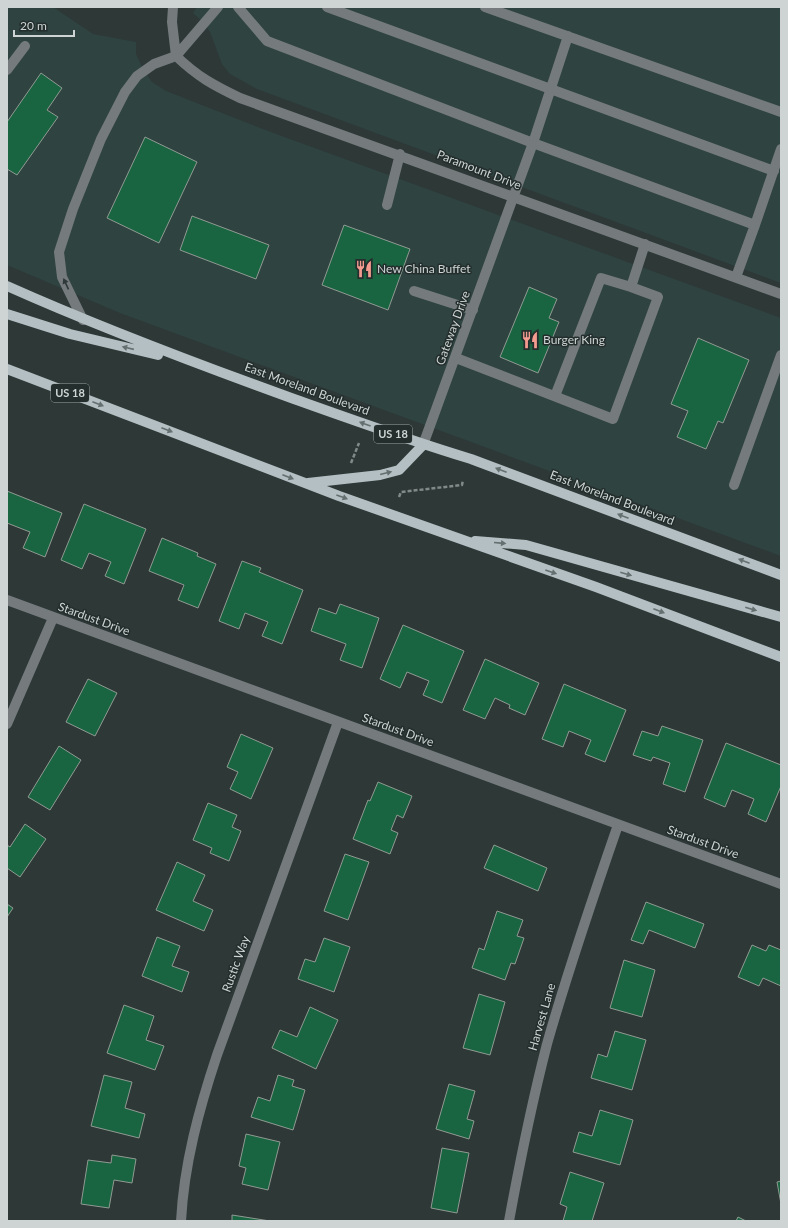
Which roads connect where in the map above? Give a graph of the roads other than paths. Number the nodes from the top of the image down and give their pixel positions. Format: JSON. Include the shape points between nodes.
{"nodes":[{"id":1,"x":173,"y":7,"type":"edge"},
{"id":2,"x":218,"y":7,"type":"edge"},
{"id":3,"x":238,"y":7,"type":"edge"},
{"id":4,"x":327,"y":7,"type":"edge"},
{"id":5,"x":485,"y":7,"type":"edge"},
{"id":6,"x":568,"y":36,"type":"junction"},
{"id":7,"x":25,"y":46,"type":"dead end"},
{"id":8,"x":176,"y":56,"type":"junction"},
{"id":9,"x":7,"y":70,"type":"edge"},
{"id":10,"x":550,"y":90,"type":"junction"},
{"id":11,"x":781,"y":112,"type":"edge"},
{"id":12,"x":533,"y":143,"type":"junction"},
{"id":13,"x":781,"y":149,"type":"edge"},
{"id":14,"x":400,"y":154,"type":"junction"},
{"id":15,"x":774,"y":171,"type":"junction"},
{"id":16,"x":513,"y":197,"type":"junction"},
{"id":17,"x":387,"y":205,"type":"dead end"},
{"id":18,"x":755,"y":225,"type":"junction"},
{"id":19,"x":645,"y":244,"type":"junction"},
{"id":20,"x":736,"y":277,"type":"junction"},
{"id":21,"x":7,"y":286,"type":"edge"},
{"id":22,"x":631,"y":287,"type":"junction"},
{"id":23,"x":414,"y":291,"type":"dead end"},
{"id":24,"x":781,"y":294,"type":"edge"},
{"id":25,"x":473,"y":310,"type":"junction"},
{"id":26,"x":7,"y":314,"type":"edge"},
{"id":27,"x":83,"y":320,"type":"junction"},
{"id":28,"x":781,"y":355,"type":"edge"},
{"id":29,"x":456,"y":358,"type":"junction"},
{"id":30,"x":193,"y":363,"type":"junction"},
{"id":31,"x":7,"y":368,"type":"edge"},
{"id":32,"x":554,"y":396,"type":"junction"},
{"id":33,"x":423,"y":445,"type":"junction"},
{"id":34,"x":306,"y":484,"type":"junction"},
{"id":35,"x":734,"y":485,"type":"dead end"},
{"id":36,"x":461,"y":540,"type":"junction"},
{"id":37,"x":781,"y":575,"type":"edge"},
{"id":38,"x":7,"y":600,"type":"edge"},
{"id":39,"x":781,"y":617,"type":"edge"},
{"id":40,"x":53,"y":618,"type":"junction"},
{"id":41,"x":781,"y":657,"type":"edge"},
{"id":42,"x":338,"y":722,"type":"junction"},
{"id":43,"x":7,"y":724,"type":"edge"},
{"id":44,"x":618,"y":825,"type":"junction"},
{"id":45,"x":781,"y":884,"type":"edge"},
{"id":46,"x":181,"y":1221,"type":"edge"},
{"id":47,"x":509,"y":1221,"type":"edge"}],
"edges":[{"from":1,"to":8,"type":"street"},
{"from":2,"to":8,"type":"street"},
{"from":3,"to":12,"type":"street","via":[[267,41]]},
{"from":4,"to":10,"type":"street"},
{"from":5,"to":6,"type":"street"},
{"from":6,"to":10,"type":"street","name":"Gateway Drive"},
{"from":6,"to":11,"type":"street"},
{"from":7,"to":9,"type":"street"},
{"from":8,"to":14,"type":"street","name":"Paramount Drive","via":[[209,83],[240,98]]},
{"from":27,"to":8,"type":"street","one_way":true,"via":[[62,277],[59,252],[73,209],[101,139],[125,92],[137,76],[154,64]]},
{"from":10,"to":12,"type":"street","name":"Gateway Drive"},
{"from":10,"to":15,"type":"street"},
{"from":12,"to":16,"type":"street","name":"Gateway Drive"},
{"from":12,"to":18,"type":"street"},
{"from":13,"to":15,"type":"street"},
{"from":14,"to":16,"type":"street","name":"Paramount Drive"},
{"from":14,"to":17,"type":"street"},
{"from":15,"to":18,"type":"street"},
{"from":16,"to":19,"type":"street","name":"Paramount Drive"},
{"from":16,"to":25,"type":"street","name":"Gateway Drive"},
{"from":18,"to":20,"type":"street"},
{"from":19,"to":20,"type":"street","name":"Paramount Drive"},
{"from":19,"to":22,"type":"street"},
{"from":20,"to":24,"type":"street","name":"Paramount Drive"},
{"from":21,"to":27,"type":"main road","name":"East Moreland Boulevard","number":"US 18"},
{"from":22,"to":32,"type":"street","via":[[601,278]]},
{"from":22,"to":32,"type":"street","via":[[658,297],[613,419]]},
{"from":23,"to":25,"type":"street"},
{"from":25,"to":29,"type":"street","name":"Gateway Drive"},
{"from":30,"to":26,"type":"main road","one_way":true,"via":[[70,334]]},
{"from":27,"to":30,"type":"main road","name":"East Moreland Boulevard","number":"US 18"},
{"from":28,"to":35,"type":"street"},
{"from":29,"to":32,"type":"street"},
{"from":29,"to":33,"type":"street","name":"Gateway Drive"},
{"from":33,"to":30,"type":"main road","name":"East Moreland Boulevard","number":"US 18","one_way":true},
{"from":31,"to":34,"type":"main road","number":"US 18","one_way":true},
{"from":34,"to":33,"type":"main road","one_way":true,"via":[[346,477],[380,475],[399,470]]},
{"from":37,"to":33,"type":"main road","name":"East Moreland Boulevard","number":"US 18","one_way":true,"via":[[471,459]]},
{"from":34,"to":36,"type":"main road","number":"US 18","one_way":true},
{"from":36,"to":39,"type":"main road","number":"US 18","one_way":true,"via":[[526,546]]},
{"from":36,"to":41,"type":"main road","one_way":true},
{"from":38,"to":40,"type":"street","name":"Stardust Drive"},
{"from":40,"to":42,"type":"street","name":"Stardust Drive"},
{"from":40,"to":43,"type":"street"},
{"from":42,"to":44,"type":"street","name":"Stardust Drive"},
{"from":42,"to":46,"type":"street","name":"Rustic Way","via":[[199,1111],[186,1174]]},
{"from":44,"to":45,"type":"street","name":"Stardust Drive"},
{"from":44,"to":47,"type":"street","name":"Harvest Lane","via":[[581,930],[547,1044]]}]}
